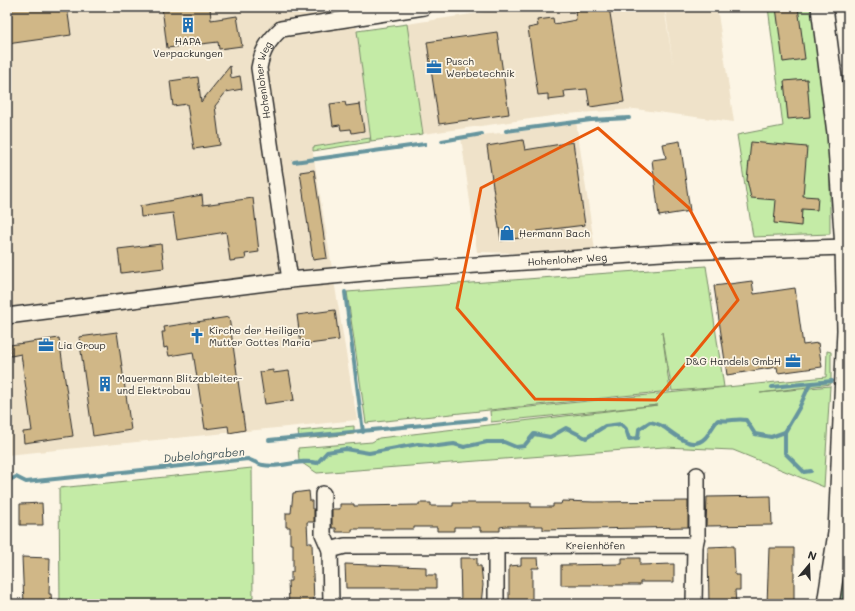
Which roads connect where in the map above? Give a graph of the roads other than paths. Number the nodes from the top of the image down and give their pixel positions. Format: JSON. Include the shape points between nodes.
{"nodes":[{"id":1,"x":424,"y":7,"type":"edge"},
{"id":2,"x":822,"y":7,"type":"edge"},
{"id":3,"x":846,"y":248,"type":"junction"},
{"id":4,"x":290,"y":280,"type":"junction"},
{"id":5,"x":7,"y":316,"type":"edge"},
{"id":6,"x":847,"y":404,"type":"edge"},
{"id":7,"x":697,"y":475,"type":"dead end"},
{"id":8,"x":323,"y":494,"type":"dead end"},
{"id":9,"x":496,"y":545,"type":"junction"},
{"id":10,"x":696,"y":546,"type":"junction"},
{"id":11,"x":330,"y":550,"type":"junction"},
{"id":12,"x":331,"y":604,"type":"edge"},
{"id":13,"x":496,"y":604,"type":"edge"},
{"id":14,"x":694,"y":604,"type":"edge"},
{"id":15,"x":828,"y":604,"type":"edge"}],
"edges":[{"from":1,"to":4,"type":"street","name":"Hohenloher Weg","via":[[281,29],[268,40],[261,54],[258,68]]},
{"from":2,"to":3,"type":"street","via":[[838,133]]},
{"from":3,"to":4,"type":"street","name":"Hohenloher Weg","via":[[677,252],[386,271]]},
{"from":3,"to":6,"type":"street"},
{"from":4,"to":5,"type":"street","name":"Hohenloher Weg"},
{"from":6,"to":15,"type":"street","via":[[839,533]]},
{"from":7,"to":10,"type":"street"},
{"from":8,"to":11,"type":"street","via":[[323,534]]},
{"from":9,"to":10,"type":"street","name":"Kreienhöfen"},
{"from":9,"to":11,"type":"street","name":"Kreienhöfen","via":[[344,546]]},
{"from":9,"to":13,"type":"street"},
{"from":10,"to":14,"type":"street"},
{"from":11,"to":12,"type":"street"}]}
